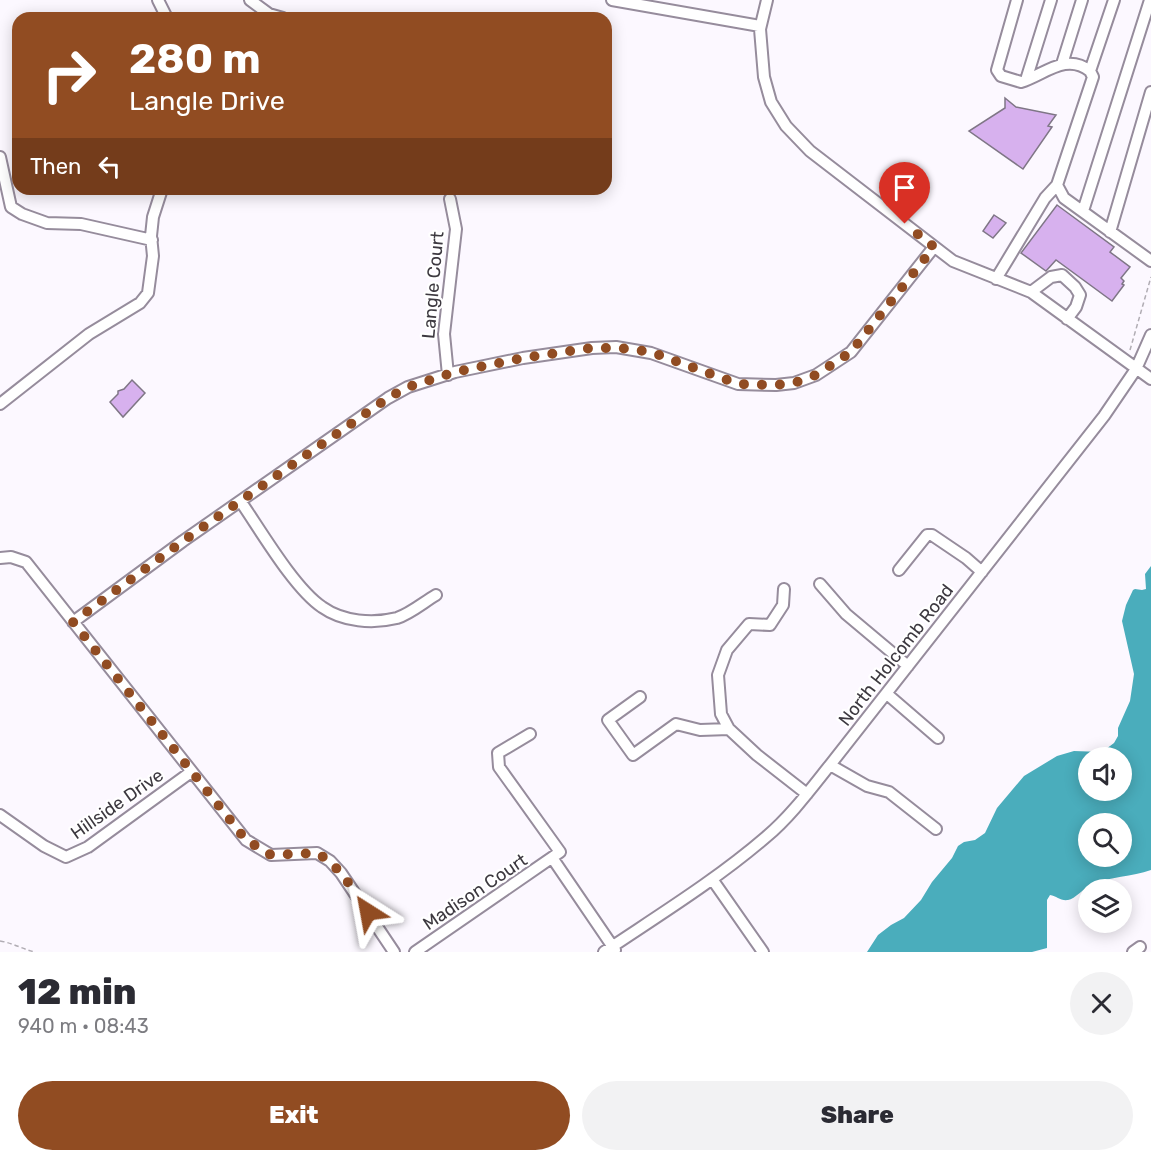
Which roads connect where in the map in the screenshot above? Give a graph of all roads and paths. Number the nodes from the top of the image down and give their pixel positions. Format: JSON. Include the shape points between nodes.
{"nodes":[{"id":1,"x":250,"y":0,"type":"edge"},
{"id":2,"x":612,"y":0,"type":"edge"},
{"id":3,"x":767,"y":0,"type":"edge"},
{"id":4,"x":1017,"y":0,"type":"edge"},
{"id":5,"x":1051,"y":0,"type":"edge"},
{"id":6,"x":1082,"y":0,"type":"edge"},
{"id":7,"x":1114,"y":0,"type":"edge"},
{"id":8,"x":1150,"y":0,"type":"edge"},
{"id":9,"x":263,"y":12,"type":"edge"},
{"id":10,"x":760,"y":26,"type":"junction"},
{"id":11,"x":1062,"y":64,"type":"junction"},
{"id":12,"x":1090,"y":71,"type":"junction"},
{"id":13,"x":1026,"y":80,"type":"junction"},
{"id":14,"x":1151,"y":92,"type":"edge"},
{"id":15,"x":0,"y":157,"type":"edge"},
{"id":16,"x":1057,"y":185,"type":"junction"},
{"id":17,"x":160,"y":195,"type":"edge"},
{"id":18,"x":450,"y":199,"type":"dead end"},
{"id":19,"x":1083,"y":212,"type":"junction"},
{"id":20,"x":1110,"y":232,"type":"junction"},
{"id":21,"x":152,"y":240,"type":"junction"},
{"id":22,"x":934,"y":247,"type":"junction"},
{"id":23,"x":1151,"y":261,"type":"edge"},
{"id":24,"x":1151,"y":277,"type":"edge"},
{"id":25,"x":996,"y":279,"type":"junction"},
{"id":26,"x":1031,"y":292,"type":"junction"},
{"id":27,"x":1067,"y":319,"type":"junction"},
{"id":28,"x":1151,"y":334,"type":"edge"},
{"id":29,"x":1133,"y":345,"type":"dead end"},
{"id":30,"x":1137,"y":369,"type":"junction"},
{"id":31,"x":447,"y":375,"type":"junction"},
{"id":32,"x":1151,"y":379,"type":"edge"},
{"id":33,"x":0,"y":405,"type":"edge"},
{"id":34,"x":241,"y":502,"type":"junction"},
{"id":35,"x":0,"y":558,"type":"edge"},
{"id":36,"x":899,"y":570,"type":"dead end"},
{"id":37,"x":982,"y":572,"type":"junction"},
{"id":38,"x":820,"y":584,"type":"dead end"},
{"id":39,"x":784,"y":589,"type":"dead end"},
{"id":40,"x":436,"y":595,"type":"dead end"},
{"id":41,"x":73,"y":622,"type":"junction"},
{"id":42,"x":908,"y":666,"type":"junction"},
{"id":43,"x":887,"y":694,"type":"junction"},
{"id":44,"x":640,"y":697,"type":"dead end"},
{"id":45,"x":729,"y":729,"type":"junction"},
{"id":46,"x":530,"y":734,"type":"dead end"},
{"id":47,"x":938,"y":738,"type":"dead end"},
{"id":48,"x":830,"y":765,"type":"junction"},
{"id":49,"x":191,"y":771,"type":"junction"},
{"id":50,"x":807,"y":794,"type":"junction"},
{"id":51,"x":0,"y":815,"type":"edge"},
{"id":52,"x":936,"y":828,"type":"dead end"},
{"id":53,"x":553,"y":859,"type":"junction"},
{"id":54,"x":712,"y":879,"type":"junction"},
{"id":55,"x":0,"y":941,"type":"edge"},
{"id":56,"x":611,"y":950,"type":"edge"},
{"id":57,"x":35,"y":952,"type":"edge"},
{"id":58,"x":394,"y":952,"type":"edge"},
{"id":59,"x":415,"y":952,"type":"edge"},
{"id":60,"x":763,"y":952,"type":"edge"}],
"edges":[{"from":1,"to":9,"type":"street"},
{"from":2,"to":10,"type":"street"},
{"from":3,"to":10,"type":"street"},
{"from":4,"to":13,"type":"street","via":[[997,70],[1000,76]]},
{"from":5,"to":13,"type":"street"},
{"from":6,"to":11,"type":"street"},
{"from":7,"to":12,"type":"street"},
{"from":8,"to":19,"type":"street"},
{"from":10,"to":22,"type":"street","via":[[764,77],[771,102],[786,126],[810,151]]},
{"from":11,"to":12,"type":"street"},
{"from":11,"to":13,"type":"street"},
{"from":12,"to":16,"type":"street","via":[[1093,77]]},
{"from":14,"to":20,"type":"street"},
{"from":15,"to":21,"type":"street","via":[[11,207],[22,214],[47,223],[81,224]]},
{"from":16,"to":19,"type":"street","via":[[1064,198]]},
{"from":16,"to":25,"type":"street"},
{"from":17,"to":21,"type":"street","via":[[153,217]]},
{"from":18,"to":31,"type":"street","name":"Langle Court","via":[[456,229],[444,334]]},
{"from":19,"to":20,"type":"street"},
{"from":20,"to":23,"type":"street"},
{"from":21,"to":33,"type":"street","via":[[151,281],[140,303],[89,334]]},
{"from":22,"to":25,"type":"street","via":[[952,261]]},
{"from":22,"to":31,"type":"street","via":[[851,352],[816,375],[794,383],[738,384],[651,352],[616,347],[523,358]]},
{"from":24,"to":29,"type":"path"},
{"from":25,"to":26,"type":"street"},
{"from":26,"to":27,"type":"street"},
{"from":26,"to":27,"type":"street","via":[[1052,277],[1062,275],[1080,295]]},
{"from":27,"to":30,"type":"street"},
{"from":28,"to":30,"type":"street","name":"North Holcomb Road"},
{"from":30,"to":32,"type":"street"},
{"from":30,"to":37,"type":"street","name":"North Holcomb Road"},
{"from":31,"to":34,"type":"street","via":[[388,398]]},
{"from":34,"to":40,"type":"street","via":[[303,590],[332,614],[374,622],[399,618]]},
{"from":34,"to":41,"type":"street"},
{"from":35,"to":41,"type":"street","via":[[26,562]]},
{"from":36,"to":37,"type":"street","via":[[927,535],[932,535]]},
{"from":37,"to":42,"type":"street","name":"North Holcomb Road"},
{"from":38,"to":42,"type":"street","via":[[846,614]]},
{"from":39,"to":45,"type":"street","via":[[783,605],[770,625],[749,624],[727,650],[718,675],[721,714]]},
{"from":41,"to":49,"type":"street"},
{"from":42,"to":43,"type":"street","name":"North Holcomb Road"},
{"from":43,"to":47,"type":"street"},
{"from":43,"to":48,"type":"street","name":"North Holcomb Road"},
{"from":44,"to":45,"type":"street","via":[[608,720],[633,755],[676,724],[700,730]]},
{"from":45,"to":50,"type":"street"},
{"from":46,"to":53,"type":"street","via":[[498,753],[499,767],[560,852]]},
{"from":48,"to":50,"type":"street","name":"North Holcomb Road"},
{"from":48,"to":52,"type":"street","via":[[867,786],[889,792]]},
{"from":49,"to":51,"type":"street","name":"Hillside Drive","via":[[88,847],[66,856],[44,846]]},
{"from":49,"to":58,"type":"street","via":[[232,824],[257,848],[271,855],[317,853],[330,861]]},
{"from":50,"to":54,"type":"street","name":"North Holcomb Road","via":[[767,836]]},
{"from":53,"to":56,"type":"street"},
{"from":53,"to":59,"type":"street","name":"Madison Court"},
{"from":54,"to":56,"type":"street","name":"North Holcomb Road"},
{"from":54,"to":60,"type":"street"},
{"from":55,"to":57,"type":"path"}]}
